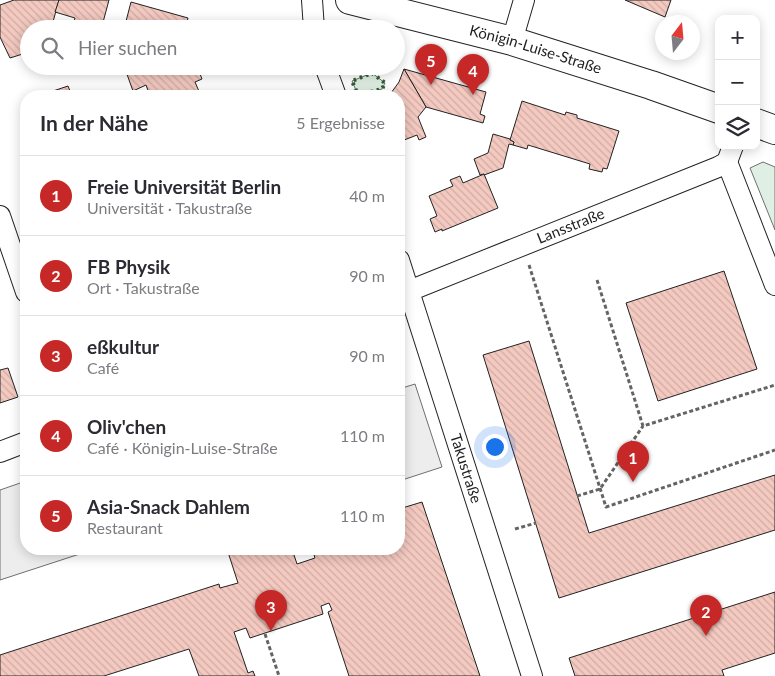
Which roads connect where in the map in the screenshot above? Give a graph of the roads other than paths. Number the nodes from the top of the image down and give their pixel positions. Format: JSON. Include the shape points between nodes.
{"nodes":[{"id":1,"x":312,"y":0,"type":"edge"},
{"id":2,"x":350,"y":0,"type":"edge"},
{"id":3,"x":524,"y":0,"type":"edge"},
{"id":4,"x":313,"y":20,"type":"edge"},
{"id":5,"x":512,"y":41,"type":"junction"},
{"id":6,"x":328,"y":75,"type":"edge"},
{"id":7,"x":334,"y":90,"type":"edge"},
{"id":8,"x":715,"y":108,"type":"edge"},
{"id":9,"x":760,"y":124,"type":"edge"},
{"id":10,"x":775,"y":130,"type":"edge"},
{"id":11,"x":730,"y":154,"type":"edge"},
{"id":12,"x":0,"y":216,"type":"edge"},
{"id":13,"x":20,"y":274,"type":"edge"},
{"id":14,"x":775,"y":285,"type":"edge"},
{"id":15,"x":405,"y":293,"type":"edge"},
{"id":16,"x":405,"y":296,"type":"edge"},
{"id":17,"x":20,"y":444,"type":"edge"},
{"id":18,"x":0,"y":452,"type":"edge"},
{"id":19,"x":532,"y":676,"type":"edge"}],
"edges":[{"from":1,"to":4,"type":"street"},
{"from":2,"to":5,"type":"main road","name":"Königin-Luise-Straße"},
{"from":3,"to":5,"type":"street"},
{"from":5,"to":8,"type":"main road","name":"Königin-Luise-Straße"},
{"from":6,"to":7,"type":"street"},
{"from":9,"to":10,"type":"main road"},
{"from":11,"to":14,"type":"street"},
{"from":11,"to":15,"type":"street","name":"Lansstraße","via":[[708,171]]},
{"from":12,"to":13,"type":"street"},
{"from":16,"to":19,"type":"street","name":"Takustraße"},
{"from":17,"to":18,"type":"street"}]}
